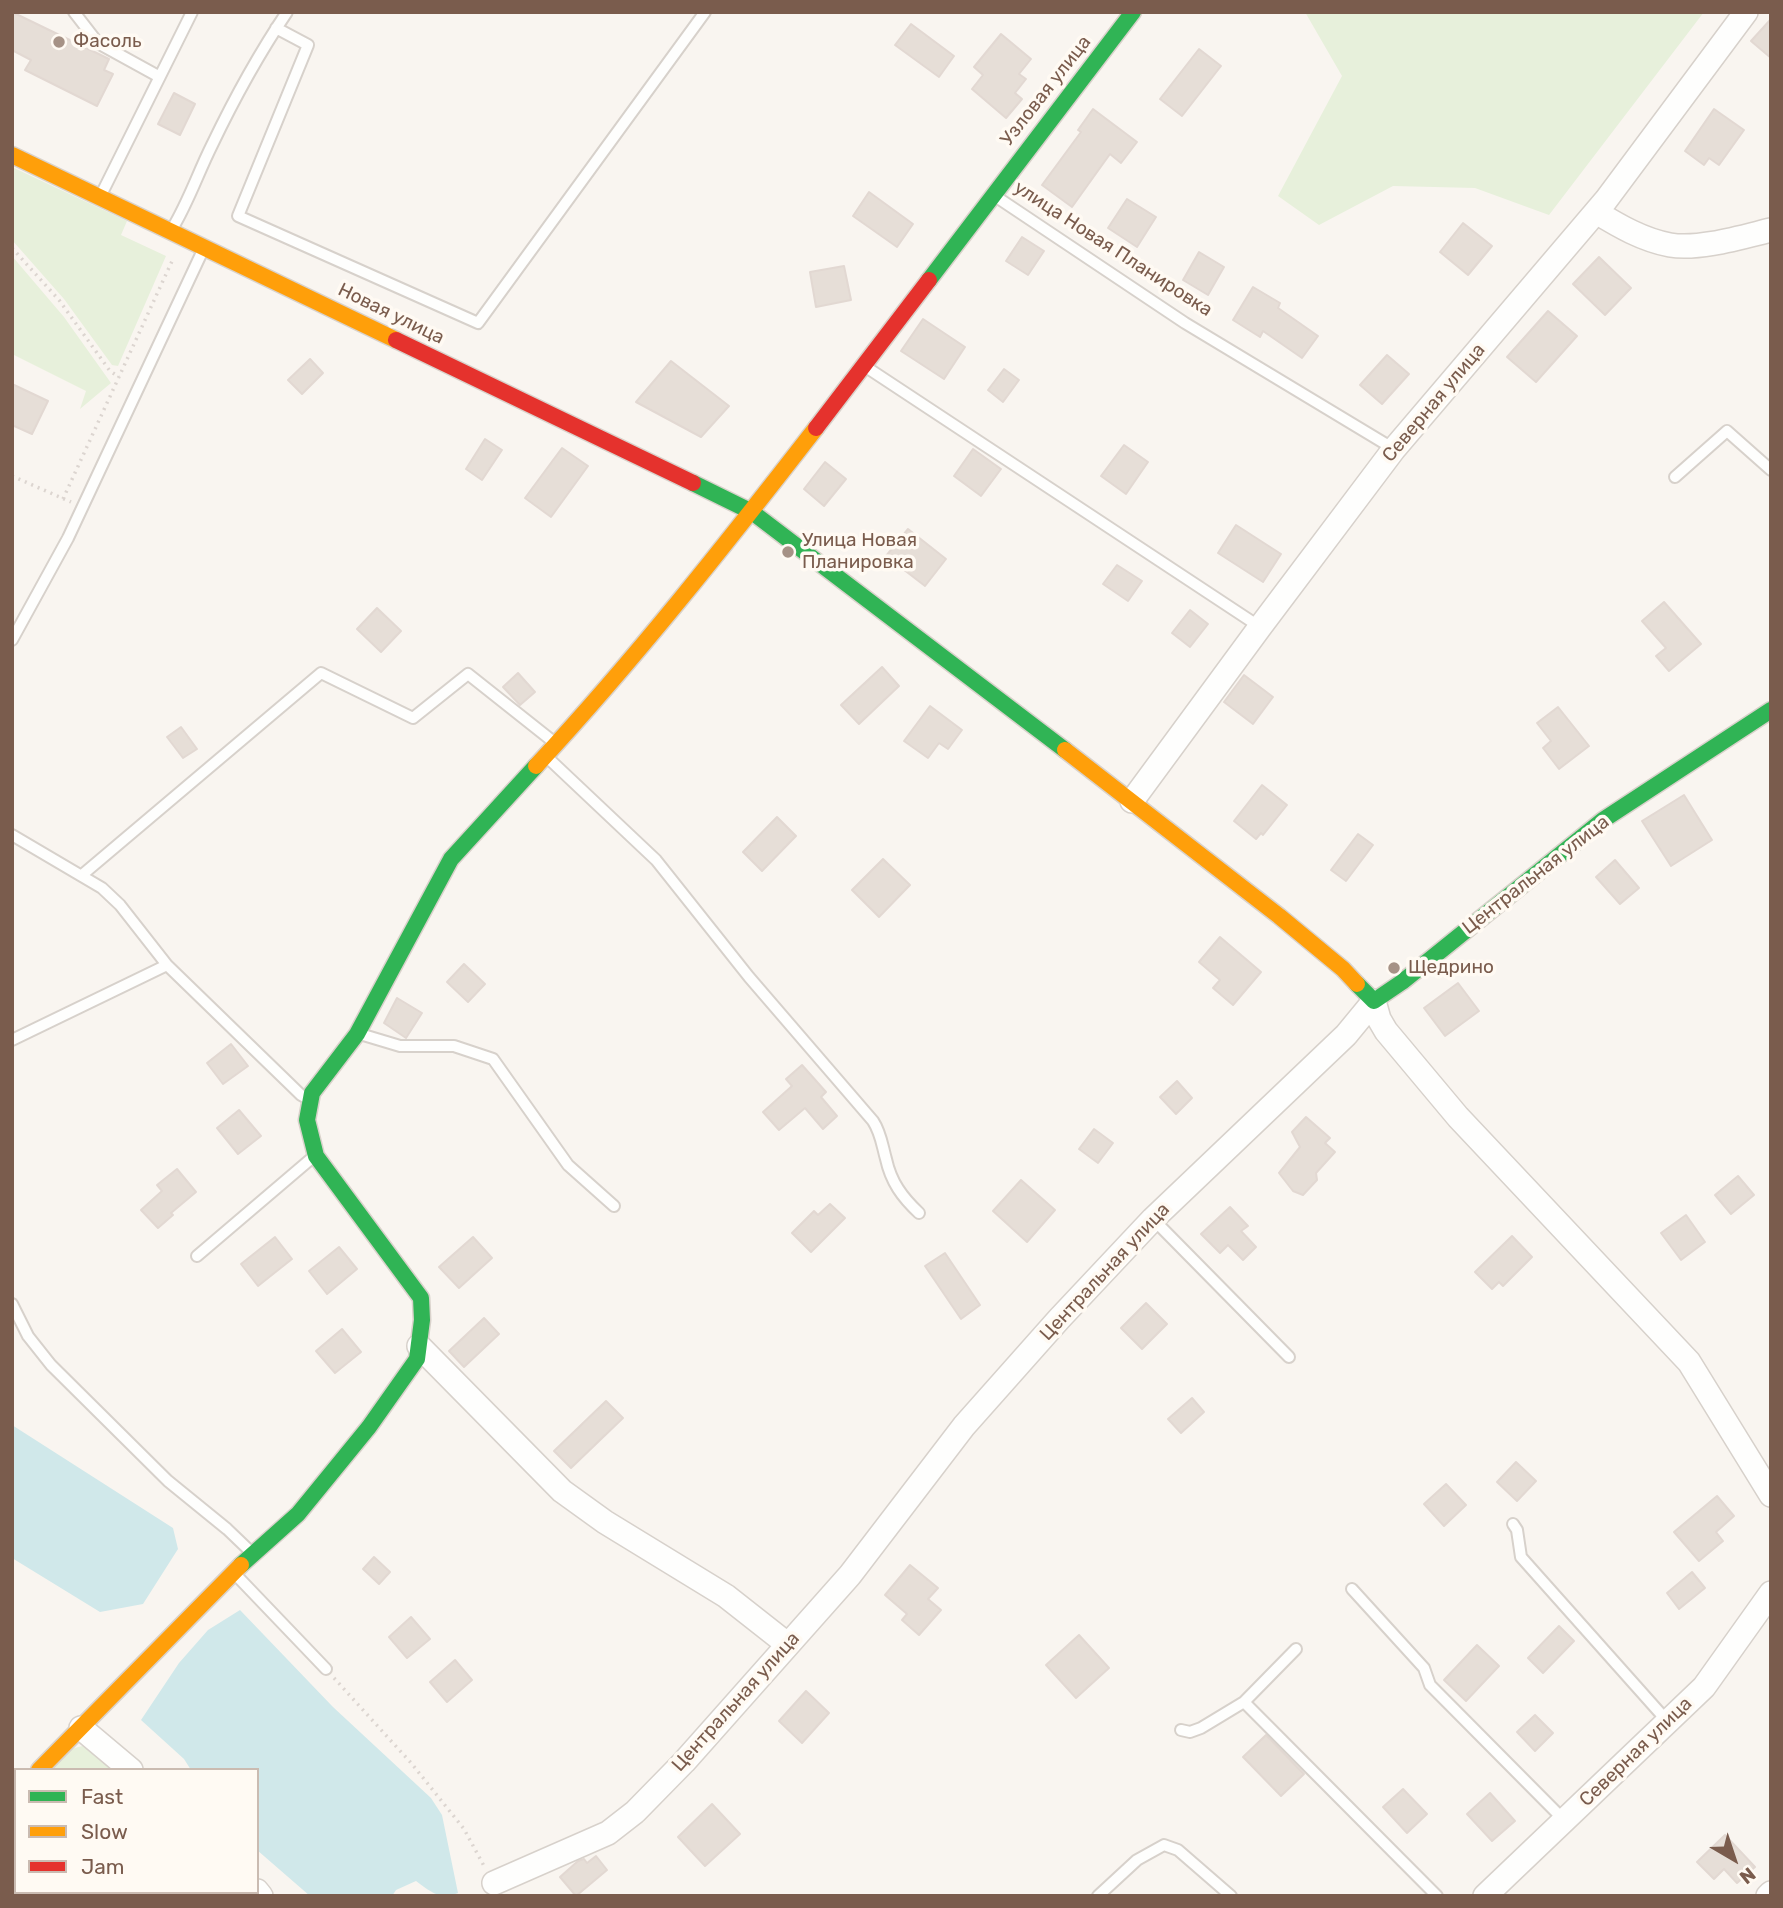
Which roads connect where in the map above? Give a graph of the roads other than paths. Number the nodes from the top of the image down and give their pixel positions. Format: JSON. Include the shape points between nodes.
{"nodes":[{"id":1,"x":74,"y":12,"type":"edge"},
{"id":2,"x":192,"y":12,"type":"edge"},
{"id":3,"x":287,"y":12,"type":"edge"},
{"id":4,"x":705,"y":12,"type":"edge"},
{"id":5,"x":1133,"y":12,"type":"edge"},
{"id":6,"x":1746,"y":12,"type":"edge"},
{"id":7,"x":276,"y":28,"type":"junction"},
{"id":8,"x":158,"y":76,"type":"junction"},
{"id":9,"x":12,"y":155,"type":"edge"},
{"id":10,"x":993,"y":195,"type":"junction"},
{"id":11,"x":99,"y":198,"type":"junction"},
{"id":12,"x":1596,"y":212,"type":"junction"},
{"id":13,"x":1771,"y":230,"type":"edge"},
{"id":14,"x":176,"y":234,"type":"junction"},
{"id":15,"x":204,"y":247,"type":"junction"},
{"id":16,"x":864,"y":366,"type":"junction"},
{"id":17,"x":1394,"y":449,"type":"junction"},
{"id":18,"x":1771,"y":470,"type":"edge"},
{"id":19,"x":1675,"y":477,"type":"dead end"},
{"id":20,"x":752,"y":512,"type":"junction"},
{"id":21,"x":1260,"y":627,"type":"junction"},
{"id":22,"x":12,"y":640,"type":"edge"},
{"id":23,"x":1771,"y":710,"type":"edge"},
{"id":24,"x":552,"y":751,"type":"junction"},
{"id":25,"x":1132,"y":801,"type":"junction"},
{"id":26,"x":12,"y":835,"type":"edge"},
{"id":27,"x":82,"y":875,"type":"junction"},
{"id":28,"x":167,"y":965,"type":"junction"},
{"id":29,"x":1374,"y":1001,"type":"junction"},
{"id":30,"x":357,"y":1034,"type":"junction"},
{"id":31,"x":12,"y":1040,"type":"edge"},
{"id":32,"x":310,"y":1100,"type":"junction"},
{"id":33,"x":316,"y":1156,"type":"junction"},
{"id":34,"x":614,"y":1206,"type":"dead end"},
{"id":35,"x":919,"y":1213,"type":"dead end"},
{"id":36,"x":1153,"y":1219,"type":"junction"},
{"id":37,"x":197,"y":1256,"type":"dead end"},
{"id":38,"x":12,"y":1304,"type":"edge"},
{"id":39,"x":419,"y":1346,"type":"junction"},
{"id":40,"x":1289,"y":1357,"type":"dead end"},
{"id":41,"x":1771,"y":1495,"type":"edge"},
{"id":42,"x":1513,"y":1524,"type":"dead end"},
{"id":43,"x":253,"y":1554,"type":"junction"},
{"id":44,"x":234,"y":1573,"type":"junction"},
{"id":45,"x":1352,"y":1589,"type":"dead end"},
{"id":46,"x":1771,"y":1593,"type":"edge"},
{"id":47,"x":787,"y":1644,"type":"junction"},
{"id":48,"x":1296,"y":1648,"type":"dead end"},
{"id":49,"x":326,"y":1669,"type":"road end"},
{"id":50,"x":1244,"y":1702,"type":"junction"},
{"id":51,"x":1668,"y":1721,"type":"junction"},
{"id":52,"x":81,"y":1728,"type":"junction"},
{"id":53,"x":1181,"y":1730,"type":"dead end"},
{"id":54,"x":40,"y":1768,"type":"edge"},
{"id":55,"x":129,"y":1768,"type":"edge"},
{"id":56,"x":1564,"y":1820,"type":"junction"},
{"id":57,"x":497,"y":1886,"type":"road end"},
{"id":58,"x":1098,"y":1896,"type":"edge"},
{"id":59,"x":1231,"y":1896,"type":"edge"},
{"id":60,"x":1437,"y":1896,"type":"edge"},
{"id":61,"x":1485,"y":1896,"type":"edge"}],
"edges":[{"from":1,"to":8,"type":"lane","via":[[98,43]]},
{"from":2,"to":8,"type":"lane"},
{"from":3,"to":7,"type":"lane"},
{"from":4,"to":7,"type":"lane","via":[[478,323],[238,216],[307,45]]},
{"from":5,"to":10,"type":"street","name":"Узловая улица"},
{"from":6,"to":12,"type":"street","name":"Северная улица"},
{"from":7,"to":14,"type":"lane","via":[[207,153]]},
{"from":8,"to":11,"type":"lane"},
{"from":9,"to":11,"type":"street","name":"Новая улица"},
{"from":10,"to":16,"type":"street","name":"улица Новая Планировка"},
{"from":10,"to":17,"type":"lane","name":"улица Новая Планировка","via":[[1185,323]]},
{"from":11,"to":14,"type":"street","name":"Новая улица"},
{"from":12,"to":13,"type":"street","via":[[1640,236],[1671,246],[1737,239]]},
{"from":12,"to":17,"type":"street","name":"Северная улица"},
{"from":14,"to":15,"type":"street","name":"Новая улица"},
{"from":15,"to":20,"type":"street","name":"Новая улица"},
{"from":15,"to":22,"type":"lane","via":[[68,538]]},
{"from":16,"to":20,"type":"street","name":"улица Новая Планировка"},
{"from":16,"to":21,"type":"lane"},
{"from":17,"to":21,"type":"street","name":"Северная улица"},
{"from":18,"to":19,"type":"lane","via":[[1727,431]]},
{"from":20,"to":24,"type":"street","name":"улица Новая Планировка"},
{"from":20,"to":25,"type":"street","name":"Новая улица"},
{"from":21,"to":25,"type":"street","name":"Северная улица"},
{"from":23,"to":29,"type":"street","name":"Центральная улица","via":[[1603,820]]},
{"from":24,"to":27,"type":"lane","via":[[468,674],[412,718],[321,673]]},
{"from":24,"to":30,"type":"street","name":"улица Новая Планировка","via":[[451,859]]},
{"from":24,"to":35,"type":"lane","via":[[656,860],[873,1121],[892,1180]]},
{"from":25,"to":29,"type":"street","name":"Новая улица","via":[[1331,958]]},
{"from":26,"to":27,"type":"lane"},
{"from":27,"to":28,"type":"lane","via":[[120,905]]},
{"from":28,"to":31,"type":"lane"},
{"from":28,"to":32,"type":"lane"},
{"from":29,"to":36,"type":"street","name":"Центральная улица","via":[[1346,1035]]},
{"from":29,"to":41,"type":"street","via":[[1386,1031],[1458,1117],[1689,1362]]},
{"from":30,"to":32,"type":"street","name":"улица Новая Планировка"},
{"from":30,"to":34,"type":"lane","via":[[400,1046],[454,1046],[493,1059],[568,1165]]},
{"from":32,"to":33,"type":"street","via":[[307,1120]]},
{"from":33,"to":37,"type":"lane"},
{"from":33,"to":39,"type":"street","via":[[421,1298]]},
{"from":36,"to":40,"type":"lane"},
{"from":36,"to":47,"type":"street","name":"Центральная улица","via":[[964,1426],[850,1575]]},
{"from":38,"to":43,"type":"lane","via":[[28,1336],[51,1365],[168,1481]]},
{"from":39,"to":43,"type":"street","via":[[417,1359],[369,1427],[298,1514]]},
{"from":39,"to":47,"type":"street","via":[[562,1491],[726,1596]]},
{"from":42,"to":51,"type":"lane","via":[[1521,1557]]},
{"from":43,"to":44,"type":"street"},
{"from":44,"to":49,"type":"lane"},
{"from":44,"to":52,"type":"street"},
{"from":45,"to":56,"type":"lane","via":[[1424,1668],[1430,1685]]},
{"from":46,"to":51,"type":"street","name":"Северная улица","via":[[1704,1687]]},
{"from":47,"to":57,"type":"street","name":"Центральная улица","via":[[635,1812],[608,1833]]},
{"from":48,"to":50,"type":"lane"},
{"from":50,"to":53,"type":"lane","via":[[1201,1728]]},
{"from":50,"to":60,"type":"lane"},
{"from":51,"to":56,"type":"street","name":"Северная улица"},
{"from":52,"to":54,"type":"street"},
{"from":52,"to":55,"type":"street"},
{"from":56,"to":61,"type":"street","name":"Северная улица"},
{"from":58,"to":59,"type":"lane","via":[[1137,1860],[1164,1845],[1178,1850]]}]}
